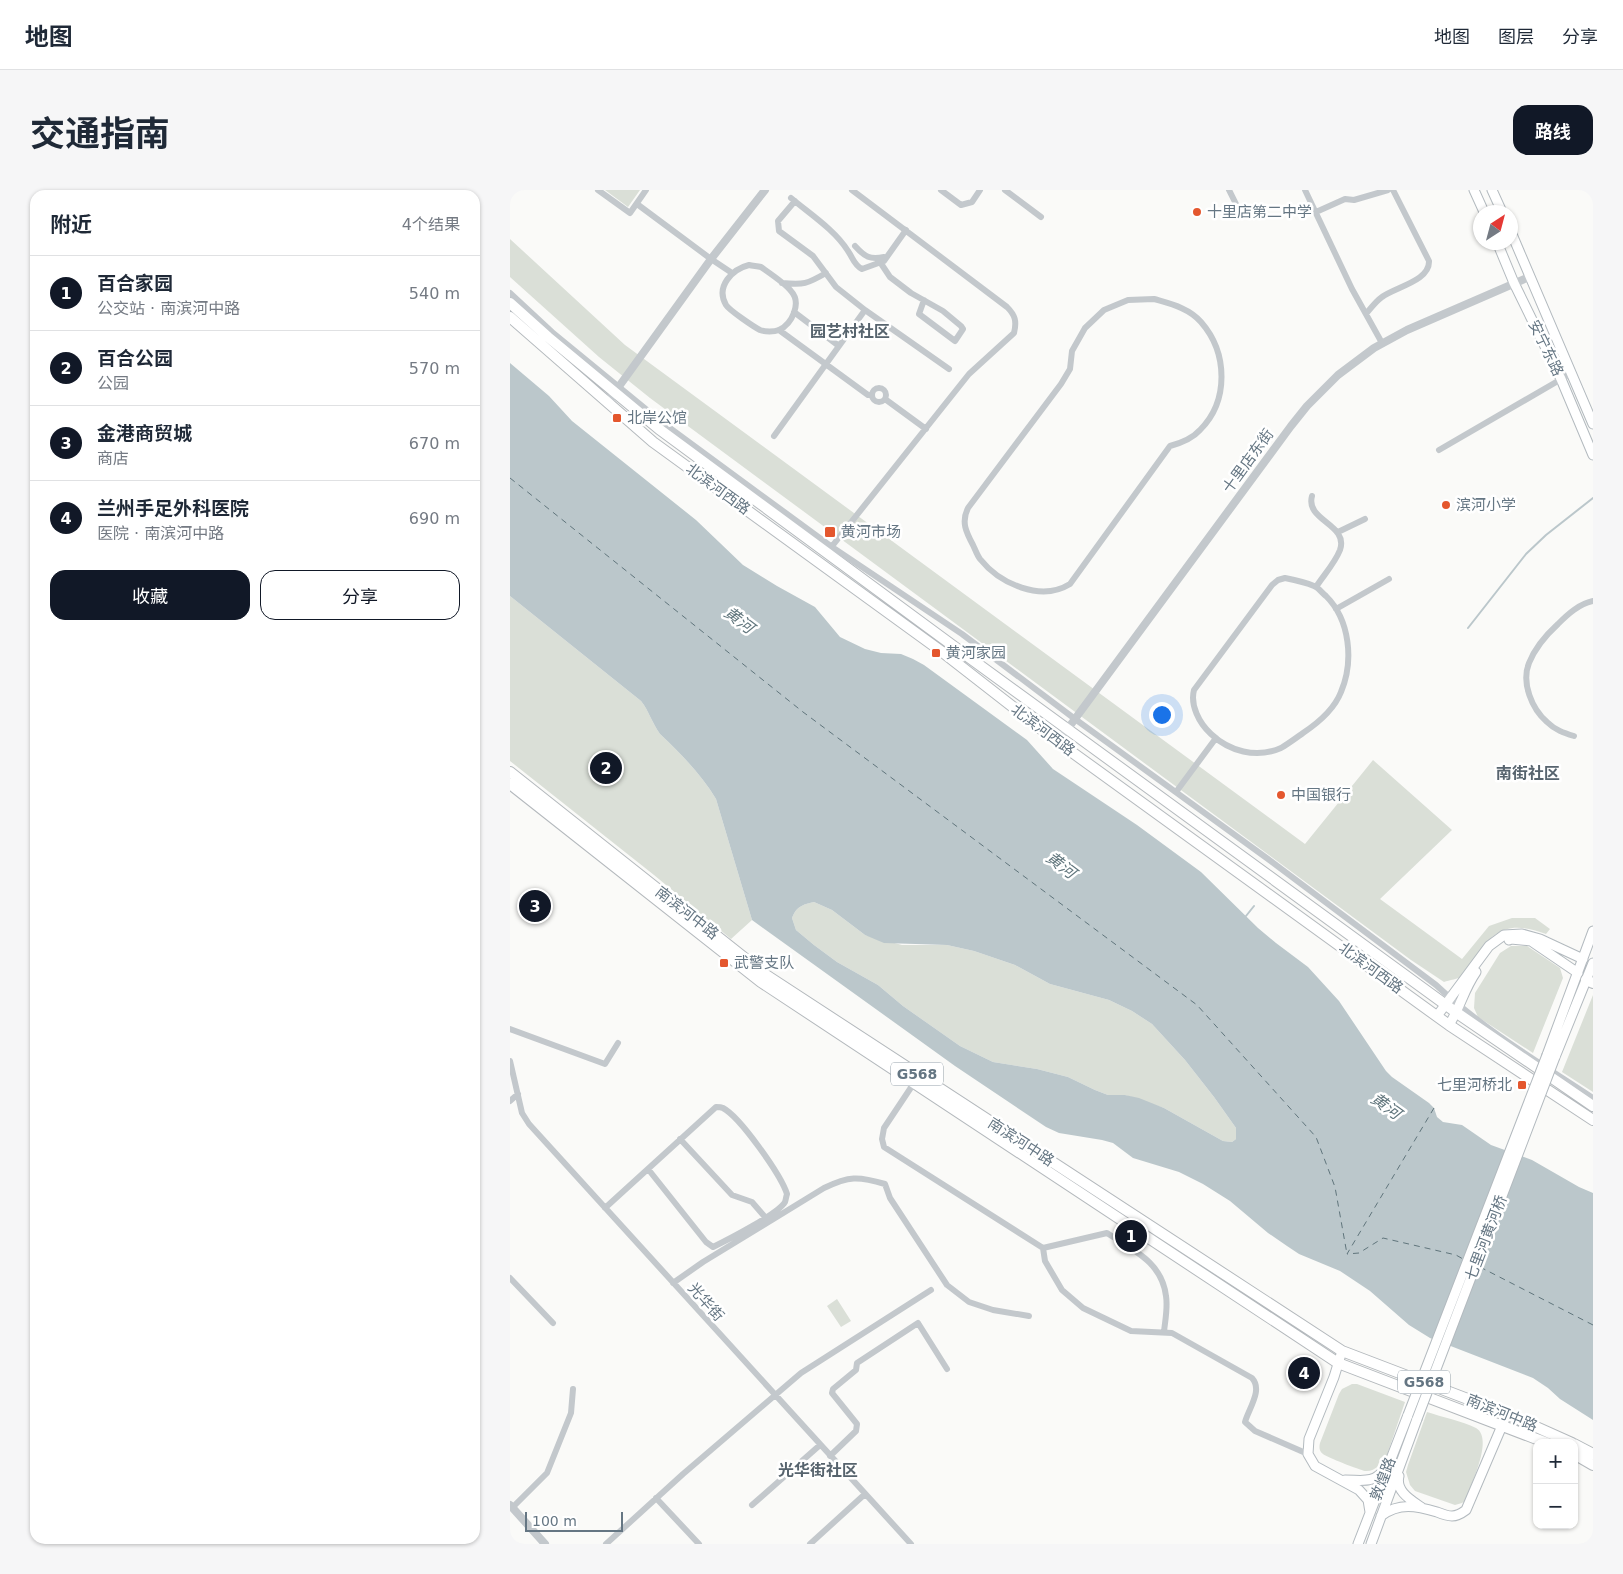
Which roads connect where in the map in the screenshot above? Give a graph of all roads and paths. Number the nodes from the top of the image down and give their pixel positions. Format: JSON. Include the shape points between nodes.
{"nodes":[{"id":1,"x":598,"y":190,"type":"edge"},
{"id":2,"x":646,"y":190,"type":"edge"},
{"id":3,"x":765,"y":190,"type":"edge"},
{"id":4,"x":852,"y":190,"type":"edge"},
{"id":5,"x":941,"y":190,"type":"edge"},
{"id":6,"x":980,"y":190,"type":"edge"},
{"id":7,"x":1005,"y":190,"type":"edge"},
{"id":8,"x":1229,"y":190,"type":"edge"},
{"id":9,"x":1305,"y":190,"type":"edge"},
{"id":10,"x":1388,"y":190,"type":"edge"},
{"id":11,"x":1393,"y":190,"type":"edge"},
{"id":12,"x":1474,"y":190,"type":"edge"},
{"id":13,"x":1492,"y":190,"type":"edge"},
{"id":14,"x":637,"y":204,"type":"junction"},
{"id":15,"x":1236,"y":204,"type":"dead end"},
{"id":16,"x":1481,"y":205,"type":"edge"},
{"id":17,"x":1499,"y":205,"type":"edge"},
{"id":18,"x":1316,"y":212,"type":"junction"},
{"id":19,"x":1041,"y":218,"type":"dead end"},
{"id":20,"x":906,"y":230,"type":"junction"},
{"id":21,"x":854,"y":246,"type":"dead end"},
{"id":22,"x":1500,"y":250,"type":"edge"},
{"id":23,"x":1518,"y":250,"type":"edge"},
{"id":24,"x":886,"y":257,"type":"junction"},
{"id":25,"x":711,"y":259,"type":"junction"},
{"id":26,"x":880,"y":262,"type":"junction"},
{"id":27,"x":732,"y":273,"type":"junction"},
{"id":28,"x":826,"y":274,"type":"junction"},
{"id":29,"x":1529,"y":277,"type":"junction"},
{"id":30,"x":1514,"y":282,"type":"junction"},
{"id":31,"x":781,"y":283,"type":"junction"},
{"id":32,"x":510,"y":293,"type":"edge"},
{"id":33,"x":924,"y":300,"type":"junction"},
{"id":34,"x":510,"y":304,"type":"edge"},
{"id":35,"x":865,"y":310,"type":"junction"},
{"id":36,"x":794,"y":312,"type":"junction"},
{"id":37,"x":1366,"y":314,"type":"junction"},
{"id":38,"x":510,"y":317,"type":"edge"},
{"id":39,"x":779,"y":330,"type":"junction"},
{"id":40,"x":1382,"y":343,"type":"junction"},
{"id":41,"x":839,"y":346,"type":"junction"},
{"id":42,"x":826,"y":364,"type":"junction"},
{"id":43,"x":949,"y":369,"type":"dead end"},
{"id":44,"x":1570,"y":374,"type":"junction"},
{"id":45,"x":1561,"y":379,"type":"junction"},
{"id":46,"x":584,"y":383,"type":"junction"},
{"id":47,"x":617,"y":388,"type":"junction"},
{"id":48,"x":872,"y":395,"type":"junction"},
{"id":49,"x":885,"y":399,"type":"junction"},
{"id":50,"x":607,"y":403,"type":"junction"},
{"id":51,"x":1593,"y":424,"type":"edge"},
{"id":52,"x":926,"y":429,"type":"junction"},
{"id":53,"x":774,"y":436,"type":"dead end"},
{"id":54,"x":1439,"y":450,"type":"dead end"},
{"id":55,"x":1593,"y":455,"type":"edge"},
{"id":56,"x":1312,"y":496,"type":"dead end"},
{"id":57,"x":973,"y":503,"type":"joint"},
{"id":58,"x":1365,"y":519,"type":"dead end"},
{"id":59,"x":1338,"y":532,"type":"junction"},
{"id":60,"x":830,"y":550,"type":"junction"},
{"id":61,"x":1389,"y":579,"type":"dead end"},
{"id":62,"x":1316,"y":587,"type":"junction"},
{"id":63,"x":1593,"y":601,"type":"edge"},
{"id":64,"x":1336,"y":609,"type":"junction"},
{"id":65,"x":1075,"y":719,"type":"junction"},
{"id":66,"x":1067,"y":729,"type":"junction"},
{"id":67,"x":1574,"y":736,"type":"dead end"},
{"id":68,"x":1216,"y":738,"type":"junction"},
{"id":69,"x":1058,"y":742,"type":"junction"},
{"id":70,"x":510,"y":772,"type":"edge"},
{"id":71,"x":510,"y":784,"type":"edge"},
{"id":72,"x":1176,"y":792,"type":"junction"},
{"id":73,"x":1593,"y":932,"type":"edge"},
{"id":74,"x":1583,"y":959,"type":"junction"},
{"id":75,"x":1589,"y":974,"type":"edge"},
{"id":76,"x":1448,"y":1002,"type":"junction"},
{"id":77,"x":1458,"y":1009,"type":"junction"},
{"id":78,"x":1438,"y":1016,"type":"junction"},
{"id":79,"x":1449,"y":1025,"type":"junction"},
{"id":80,"x":510,"y":1029,"type":"edge"},
{"id":81,"x":618,"y":1043,"type":"dead end"},
{"id":82,"x":510,"y":1061,"type":"edge"},
{"id":83,"x":914,"y":1083,"type":"junction"},
{"id":84,"x":518,"y":1094,"type":"junction"},
{"id":85,"x":1593,"y":1098,"type":"edge"},
{"id":86,"x":510,"y":1101,"type":"edge"},
{"id":87,"x":1593,"y":1106,"type":"edge"},
{"id":88,"x":1593,"y":1120,"type":"edge"},
{"id":89,"x":680,"y":1139,"type":"junction"},
{"id":90,"x":648,"y":1169,"type":"junction"},
{"id":91,"x":605,"y":1208,"type":"junction"},
{"id":92,"x":765,"y":1217,"type":"junction"},
{"id":93,"x":1140,"y":1232,"type":"junction"},
{"id":94,"x":1043,"y":1248,"type":"junction"},
{"id":95,"x":1130,"y":1248,"type":"junction"},
{"id":96,"x":510,"y":1278,"type":"edge"},
{"id":97,"x":673,"y":1283,"type":"junction"},
{"id":98,"x":931,"y":1290,"type":"dead end"},
{"id":99,"x":1029,"y":1316,"type":"dead end"},
{"id":100,"x":553,"y":1323,"type":"dead end"},
{"id":101,"x":1164,"y":1332,"type":"junction"},
{"id":102,"x":1342,"y":1351,"type":"junction"},
{"id":103,"x":1338,"y":1363,"type":"junction"},
{"id":104,"x":947,"y":1369,"type":"dead end"},
{"id":105,"x":573,"y":1388,"type":"dead end"},
{"id":106,"x":774,"y":1395,"type":"junction"},
{"id":107,"x":1507,"y":1414,"type":"junction"},
{"id":108,"x":1413,"y":1417,"type":"junction"},
{"id":109,"x":1502,"y":1425,"type":"junction"},
{"id":110,"x":1536,"y":1439,"type":"edge"},
{"id":111,"x":1564,"y":1439,"type":"edge"},
{"id":112,"x":820,"y":1445,"type":"junction"},
{"id":113,"x":1578,"y":1446,"type":"edge"},
{"id":114,"x":1308,"y":1454,"type":"junction"},
{"id":115,"x":1593,"y":1454,"type":"edge"},
{"id":116,"x":830,"y":1456,"type":"junction"},
{"id":117,"x":1578,"y":1456,"type":"edge"},
{"id":118,"x":1402,"y":1464,"type":"junction"},
{"id":119,"x":1388,"y":1465,"type":"junction"},
{"id":120,"x":1593,"y":1465,"type":"edge"},
{"id":121,"x":1342,"y":1480,"type":"junction"},
{"id":122,"x":865,"y":1494,"type":"junction"},
{"id":123,"x":656,"y":1498,"type":"junction"},
{"id":124,"x":752,"y":1504,"type":"dead end"},
{"id":125,"x":511,"y":1507,"type":"edge"},
{"id":126,"x":1422,"y":1508,"type":"junction"},
{"id":127,"x":1370,"y":1512,"type":"junction"},
{"id":128,"x":1381,"y":1516,"type":"junction"},
{"id":129,"x":545,"y":1544,"type":"edge"},
{"id":130,"x":606,"y":1544,"type":"edge"},
{"id":131,"x":699,"y":1544,"type":"edge"},
{"id":132,"x":810,"y":1544,"type":"edge"},
{"id":133,"x":911,"y":1544,"type":"edge"},
{"id":134,"x":1358,"y":1544,"type":"edge"},
{"id":135,"x":1371,"y":1544,"type":"edge"}],
"edges":[{"from":1,"to":14,"type":"street","via":[[630,213]]},
{"from":2,"to":14,"type":"street"},
{"from":3,"to":25,"type":"street"},
{"from":4,"to":20,"type":"street"},
{"from":5,"to":6,"type":"street","via":[[961,206],[972,202]]},
{"from":7,"to":19,"type":"street"},
{"from":8,"to":15,"type":"street"},
{"from":9,"to":18,"type":"street"},
{"from":10,"to":18,"type":"street","via":[[1354,200],[1344,199]]},
{"from":11,"to":37,"type":"street","via":[[1429,261],[1429,268],[1421,277],[1381,297]]},
{"from":12,"to":16,"type":"main road"},
{"from":13,"to":17,"type":"main road"},
{"from":14,"to":25,"type":"street"},
{"from":18,"to":37,"type":"street"},
{"from":20,"to":24,"type":"street"},
{"from":20,"to":52,"type":"street","via":[[1007,306],[1014,314],[1016,324],[1014,333],[969,374]]},
{"from":21,"to":24,"type":"street","via":[[873,259]]},
{"from":22,"to":30,"type":"main road","name":"安宁东路"},
{"from":23,"to":29,"type":"main road","name":"安宁东路"},
{"from":24,"to":26,"type":"street"},
{"from":25,"to":27,"type":"street"},
{"from":25,"to":47,"type":"street"},
{"from":26,"to":28,"type":"street","via":[[862,269],[856,266],[836,236],[793,199],[778,221],[779,231],[813,256]]},
{"from":26,"to":33,"type":"street","via":[[890,277]]},
{"from":27,"to":31,"type":"street","via":[[749,265],[759,266]]},
{"from":27,"to":39,"type":"street","via":[[723,290],[727,306],[760,330]]},
{"from":28,"to":31,"type":"street","via":[[802,285]]},
{"from":28,"to":35,"type":"street","via":[[836,287]]},
{"from":29,"to":30,"type":"street","name":"十里店东街"},
{"from":29,"to":44,"type":"main road","name":"安宁东路"},
{"from":30,"to":40,"type":"street","name":"十里店东街"},
{"from":30,"to":45,"type":"main road","name":"安宁东路"},
{"from":31,"to":36,"type":"street","via":[[792,291]]},
{"from":32,"to":47,"type":"street"},
{"from":33,"to":33,"type":"street","via":[[961,326],[963,329],[955,341],[919,314]]},
{"from":34,"to":47,"type":"main road","name":"北滨河西路"},
{"from":35,"to":41,"type":"street"},
{"from":35,"to":43,"type":"street"},
{"from":36,"to":39,"type":"street"},
{"from":36,"to":41,"type":"street"},
{"from":37,"to":40,"type":"street"},
{"from":38,"to":46,"type":"main road","name":"北滨河西路"},
{"from":39,"to":42,"type":"street"},
{"from":40,"to":65,"type":"street","name":"十里店东街","via":[[1357,359],[1307,406]]},
{"from":41,"to":42,"type":"street"},
{"from":42,"to":48,"type":"street"},
{"from":42,"to":53,"type":"street"},
{"from":44,"to":45,"type":"street"},
{"from":44,"to":51,"type":"main road","name":"安宁东路"},
{"from":45,"to":54,"type":"street"},
{"from":45,"to":55,"type":"main road","name":"安宁东路"},
{"from":46,"to":47,"type":"main road","via":[[609,392]]},
{"from":46,"to":50,"type":"main road","name":"北滨河西路"},
{"from":47,"to":50,"type":"street"},
{"from":47,"to":60,"type":"main road","name":"北滨河西路","via":[[659,429]]},
{"from":48,"to":49,"type":"street","via":[[877,402]]},
{"from":48,"to":49,"type":"street","via":[[874,390],[881,388],[887,394]]},
{"from":49,"to":52,"type":"street"},
{"from":50,"to":69,"type":"main road","name":"北滨河西路","via":[[653,442],[945,654]]},
{"from":52,"to":60,"type":"street"},
{"from":56,"to":59,"type":"street","via":[[1312,509]]},
{"from":57,"to":57,"type":"street","via":[[965,514],[964,528],[980,558],[999,577],[1024,588],[1051,592],[1070,584],[1170,446],[1186,441],[1210,418],[1220,394],[1222,368],[1216,343],[1201,321],[1179,306],[1154,299],[1128,300],[1104,310],[1084,328],[1061,384]]},
{"from":58,"to":59,"type":"street"},
{"from":59,"to":62,"type":"street","via":[[1341,543],[1338,554]]},
{"from":60,"to":65,"type":"street","via":[[962,634]]},
{"from":60,"to":66,"type":"main road","name":"北滨河西路"},
{"from":61,"to":64,"type":"street"},
{"from":62,"to":64,"type":"street"},
{"from":62,"to":68,"type":"street","via":[[1285,578],[1272,585],[1194,690],[1193,704],[1205,729]]},
{"from":63,"to":67,"type":"street","via":[[1584,603],[1567,615],[1548,633],[1528,664],[1526,676],[1527,688],[1538,713],[1560,732]]},
{"from":64,"to":68,"type":"street","via":[[1348,642],[1341,692],[1330,711],[1280,748],[1260,753],[1240,751]]},
{"from":65,"to":66,"type":"street","name":"十里店东街"},
{"from":65,"to":72,"type":"street"},
{"from":66,"to":69,"type":"street","name":"十里店东街"},
{"from":66,"to":76,"type":"main road","name":"北滨河西路"},
{"from":68,"to":72,"type":"street"},
{"from":69,"to":78,"type":"main road","name":"北滨河西路"},
{"from":70,"to":102,"type":"main road","name":"南滨河中路","number":"G568","via":[[766,974]]},
{"from":71,"to":83,"type":"main road","name":"南滨河中路","number":"G568","via":[[761,982]]},
{"from":72,"to":76,"type":"street","via":[[1436,985]]},
{"from":73,"to":74,"type":"main road"},
{"from":74,"to":75,"type":"main road"},
{"from":74,"to":76,"type":"main road","via":[[1540,939],[1522,934],[1504,935],[1489,946]]},
{"from":75,"to":77,"type":"main road","via":[[1531,941],[1511,939],[1493,947],[1471,979]]},
{"from":75,"to":108,"type":"main road","name":"七里河黄河桥","bridge":true,"via":[[1551,1056]]},
{"from":76,"to":77,"type":"main road","name":"北滨河西路"},
{"from":76,"to":78,"type":"main road"},
{"from":77,"to":79,"type":"main road"},
{"from":77,"to":85,"type":"street"},
{"from":77,"to":87,"type":"main road","name":"北滨河西路"},
{"from":78,"to":79,"type":"main road","name":"北滨河西路"},
{"from":79,"to":88,"type":"main road","name":"北滨河西路"},
{"from":80,"to":81,"type":"street","via":[[605,1064]]},
{"from":82,"to":84,"type":"street","name":"光华街"},
{"from":83,"to":93,"type":"main road","name":"南滨河中路","number":"G568"},
{"from":83,"to":94,"type":"street","via":[[884,1128],[884,1147]]},
{"from":84,"to":86,"type":"street"},
{"from":84,"to":91,"type":"street","name":"光华街","via":[[522,1113],[529,1124]]},
{"from":89,"to":90,"type":"street"},
{"from":89,"to":92,"type":"street","via":[[732,1195],[752,1202]]},
{"from":89,"to":92,"type":"street","via":[[716,1107],[722,1107],[735,1118],[767,1158],[787,1194],[785,1202]]},
{"from":90,"to":91,"type":"street"},
{"from":90,"to":92,"type":"street","via":[[713,1247]]},
{"from":91,"to":97,"type":"street","name":"光华街"},
{"from":93,"to":95,"type":"street"},
{"from":93,"to":103,"type":"main road","name":"南滨河中路","number":"G568"},
{"from":94,"to":95,"type":"street","via":[[1107,1233]]},
{"from":94,"to":101,"type":"street","via":[[1045,1261],[1062,1290],[1082,1308],[1131,1330]]},
{"from":95,"to":101,"type":"street","via":[[1154,1265],[1162,1278],[1166,1298]]},
{"from":96,"to":100,"type":"street"},
{"from":97,"to":99,"type":"street","via":[[824,1188],[841,1179],[863,1177],[884,1184],[947,1285],[969,1302]]},
{"from":97,"to":106,"type":"street","name":"光华街"},
{"from":98,"to":106,"type":"street","via":[[800,1373]]},
{"from":101,"to":114,"type":"street","via":[[1172,1332],[1252,1378],[1257,1389],[1245,1422],[1255,1431]]},
{"from":102,"to":103,"type":"main road"},
{"from":102,"to":107,"type":"main road","name":"南滨河中路","number":"G568"},
{"from":103,"to":109,"type":"main road","name":"南滨河中路","number":"G568"},
{"from":103,"to":114,"type":"main road","via":[[1309,1440]]},
{"from":104,"to":116,"type":"street","via":[[918,1323],[857,1363],[856,1370],[832,1393],[857,1424],[856,1431]]},
{"from":105,"to":125,"type":"street","via":[[571,1413],[547,1473]]},
{"from":106,"to":112,"type":"street","name":"光华街"},
{"from":106,"to":123,"type":"street"},
{"from":107,"to":109,"type":"main road"},
{"from":107,"to":111,"type":"main road","name":"南滨河中路","number":"G568"},
{"from":108,"to":118,"type":"main road","name":"敦煌路"},
{"from":108,"to":119,"type":"main road","name":"敦煌路"},
{"from":109,"to":110,"type":"main road","name":"南滨河中路","number":"G568"},
{"from":109,"to":126,"type":"main road","via":[[1466,1510],[1450,1516]]},
{"from":112,"to":116,"type":"street","name":"光华街"},
{"from":112,"to":124,"type":"street"},
{"from":113,"to":115,"type":"main road","name":"南滨河中路","number":"G568"},
{"from":114,"to":121,"type":"main road","via":[[1315,1466]]},
{"from":116,"to":122,"type":"street","name":"光华街"},
{"from":117,"to":120,"type":"main road"},
{"from":118,"to":126,"type":"main road","via":[[1398,1482],[1404,1494]]},
{"from":118,"to":128,"type":"main road","name":"敦煌路"},
{"from":119,"to":121,"type":"main road","via":[[1372,1481]]},
{"from":119,"to":127,"type":"main road","name":"敦煌路"},
{"from":121,"to":127,"type":"main road","via":[[1368,1500]]},
{"from":122,"to":132,"type":"street"},
{"from":122,"to":133,"type":"street","name":"光华街"},
{"from":123,"to":130,"type":"street"},
{"from":123,"to":131,"type":"street"},
{"from":125,"to":129,"type":"street"},
{"from":126,"to":128,"type":"main road","via":[[1400,1506]]},
{"from":127,"to":134,"type":"main road","name":"敦煌路"},
{"from":128,"to":135,"type":"main road","name":"敦煌路"}]}
